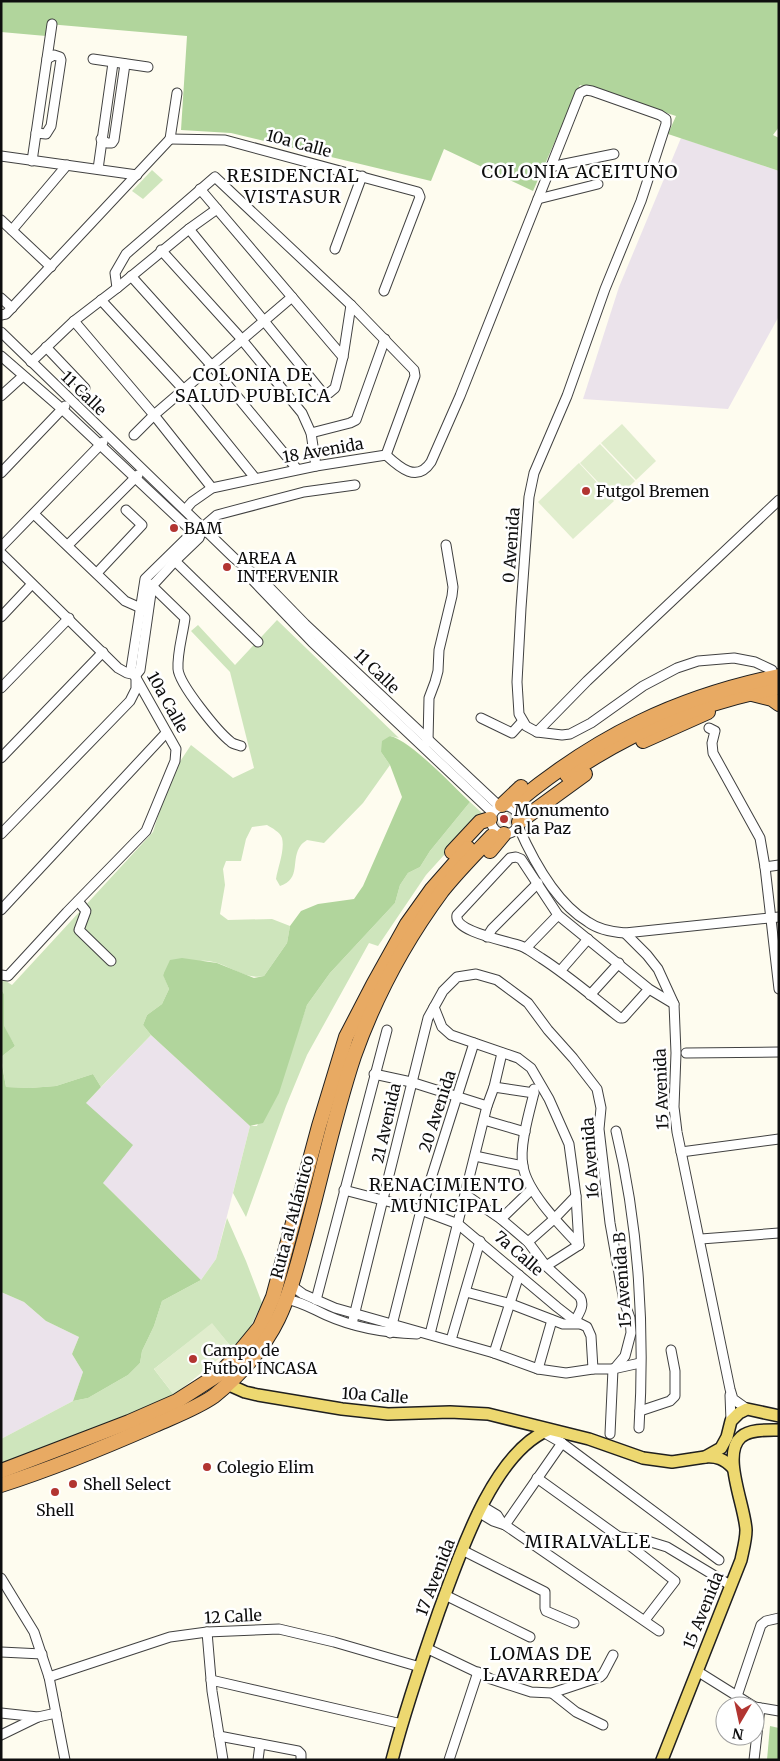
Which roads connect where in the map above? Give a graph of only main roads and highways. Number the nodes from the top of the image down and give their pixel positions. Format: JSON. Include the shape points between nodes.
{"nodes":[{"id":1,"x":776,"y":670,"type":"edge"},
{"id":2,"x":779,"y":687,"type":"edge"},
{"id":3,"x":717,"y":690,"type":"junction"},
{"id":4,"x":741,"y":691,"type":"junction"},
{"id":5,"x":779,"y":704,"type":"edge"},
{"id":6,"x":497,"y":822,"type":"junction"},
{"id":7,"x":375,"y":991,"type":"junction"},
{"id":8,"x":227,"y":1384,"type":"junction"},
{"id":9,"x":739,"y":1414,"type":"junction"},
{"id":10,"x":779,"y":1416,"type":"edge"},
{"id":11,"x":522,"y":1423,"type":"junction"},
{"id":12,"x":779,"y":1430,"type":"edge"},
{"id":13,"x":546,"y":1431,"type":"junction"},
{"id":14,"x":751,"y":1433,"type":"junction"},
{"id":15,"x":529,"y":1442,"type":"junction"},
{"id":16,"x":705,"y":1457,"type":"junction"},
{"id":17,"x":733,"y":1468,"type":"junction"},
{"id":18,"x":1,"y":1471,"type":"edge"},
{"id":19,"x":1,"y":1485,"type":"edge"},
{"id":20,"x":392,"y":1760,"type":"edge"},
{"id":21,"x":662,"y":1760,"type":"edge"}],
"edges":[{"from":1,"to":4,"type":"highway"},
{"from":2,"to":4,"type":"highway"},
{"from":3,"to":4,"type":"highway"},
{"from":3,"to":4,"type":"highway","via":[[645,719],[602,741],[559,769],[519,814],[556,782],[623,741],[660,722]]},
{"from":3,"to":6,"type":"highway","via":[[691,694],[649,708],[598,734],[519,789]]},
{"from":4,"to":5,"type":"highway"},
{"from":6,"to":7,"type":"highway","via":[[499,842],[462,880],[387,990]]},
{"from":6,"to":7,"type":"highway","via":[[480,822],[403,915],[374,968]]},
{"from":7,"to":8,"type":"highway","name":"Ruta al Atlántico","via":[[292,1286],[268,1337]]},
{"from":7,"to":18,"type":"highway","name":"Ruta al Atlántico","via":[[346,1037],[337,1062],[273,1297],[260,1327],[219,1374],[177,1401]]},
{"from":8,"to":11,"type":"main road","name":"10a Calle","via":[[258,1395],[342,1409],[388,1414],[488,1414]]},
{"from":8,"to":19,"type":"highway","name":"Ruta al Atlántico","via":[[212,1397],[183,1412],[44,1471]]},
{"from":9,"to":10,"type":"main road"},
{"from":9,"to":14,"type":"main road","via":[[740,1426]]},
{"from":9,"to":16,"type":"main road","via":[[721,1448]]},
{"from":11,"to":13,"type":"main road","name":"10a Calle"},
{"from":11,"to":15,"type":"main road"},
{"from":12,"to":14,"type":"main road"},
{"from":13,"to":15,"type":"main road","name":"17 Avenida"},
{"from":13,"to":16,"type":"main road","via":[[589,1439],[643,1458],[672,1462]]},
{"from":14,"to":17,"type":"main road","via":[[736,1442]]},
{"from":15,"to":20,"type":"main road","name":"17 Avenida","via":[[495,1482],[462,1550],[426,1648]]},
{"from":16,"to":17,"type":"main road","via":[[716,1456]]},
{"from":17,"to":21,"type":"main road","name":"15 Avenida","via":[[746,1529],[745,1544]]}]}
